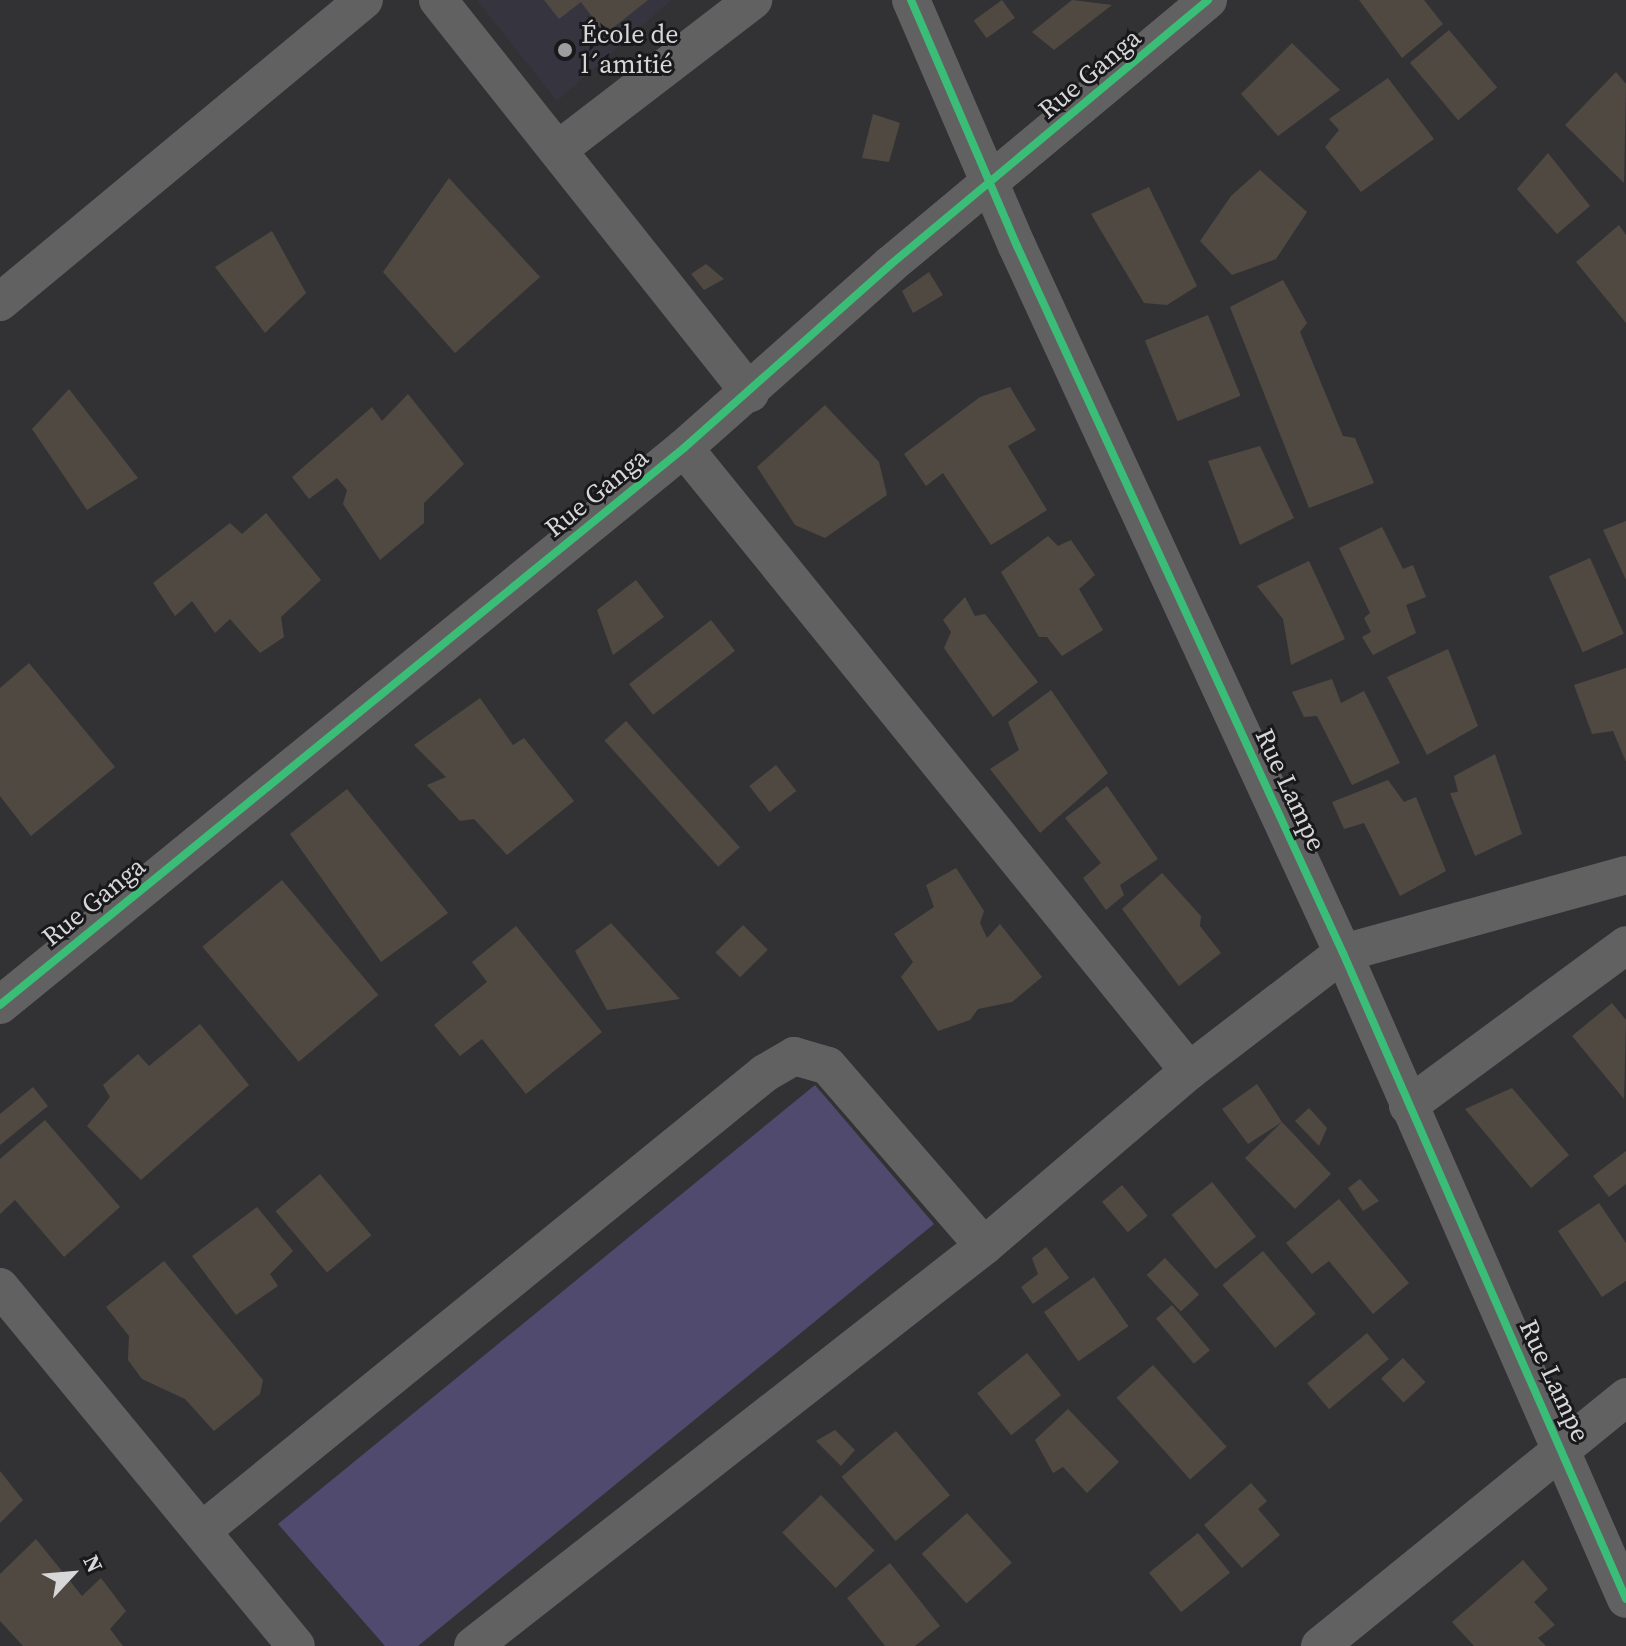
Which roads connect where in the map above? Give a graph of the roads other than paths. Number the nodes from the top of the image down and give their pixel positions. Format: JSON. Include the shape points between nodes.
{"nodes":[{"id":1,"x":364,"y":0,"type":"edge"},
{"id":2,"x":438,"y":0,"type":"edge"},
{"id":3,"x":753,"y":0,"type":"edge"},
{"id":4,"x":911,"y":0,"type":"edge"},
{"id":5,"x":1208,"y":0,"type":"edge"},
{"id":6,"x":559,"y":149,"type":"junction"},
{"id":7,"x":992,"y":183,"type":"junction"},
{"id":8,"x":0,"y":302,"type":"edge"},
{"id":9,"x":750,"y":393,"type":"junction"},
{"id":10,"x":684,"y":448,"type":"junction"},
{"id":11,"x":1626,"y":875,"type":"edge"},
{"id":12,"x":1626,"y":945,"type":"edge"},
{"id":13,"x":1343,"y":953,"type":"junction"},
{"id":14,"x":0,"y":1005,"type":"edge"},
{"id":15,"x":1189,"y":1071,"type":"junction"},
{"id":16,"x":1408,"y":1106,"type":"junction"},
{"id":17,"x":984,"y":1246,"type":"junction"},
{"id":18,"x":0,"y":1287,"type":"edge"},
{"id":19,"x":1626,"y":1397,"type":"edge"},
{"id":20,"x":1563,"y":1448,"type":"junction"},
{"id":21,"x":203,"y":1530,"type":"junction"},
{"id":22,"x":1626,"y":1599,"type":"edge"},
{"id":23,"x":296,"y":1646,"type":"edge"},
{"id":24,"x":473,"y":1646,"type":"edge"},
{"id":25,"x":1320,"y":1646,"type":"edge"}],
"edges":[{"from":1,"to":8,"type":"street"},
{"from":2,"to":6,"type":"street"},
{"from":3,"to":6,"type":"street"},
{"from":4,"to":7,"type":"street","name":"Rue Lampe"},
{"from":5,"to":7,"type":"street","name":"Rue Ganga"},
{"from":6,"to":9,"type":"street"},
{"from":7,"to":9,"type":"street","name":"Rue Ganga","via":[[890,265]]},
{"from":7,"to":13,"type":"street","name":"Rue Lampe"},
{"from":9,"to":10,"type":"street","name":"Rue Ganga"},
{"from":10,"to":14,"type":"street","name":"Rue Ganga"},
{"from":10,"to":15,"type":"street"},
{"from":11,"to":13,"type":"street"},
{"from":12,"to":16,"type":"street"},
{"from":13,"to":15,"type":"street"},
{"from":13,"to":16,"type":"street","name":"Rue Lampe"},
{"from":15,"to":17,"type":"street"},
{"from":16,"to":20,"type":"street","name":"Rue Lampe"},
{"from":17,"to":21,"type":"street","via":[[828,1066],[794,1056],[765,1073]]},
{"from":17,"to":24,"type":"street"},
{"from":18,"to":21,"type":"street"},
{"from":19,"to":20,"type":"street"},
{"from":20,"to":22,"type":"street","name":"Rue Lampe"},
{"from":20,"to":25,"type":"street"},
{"from":21,"to":23,"type":"street"}]}
